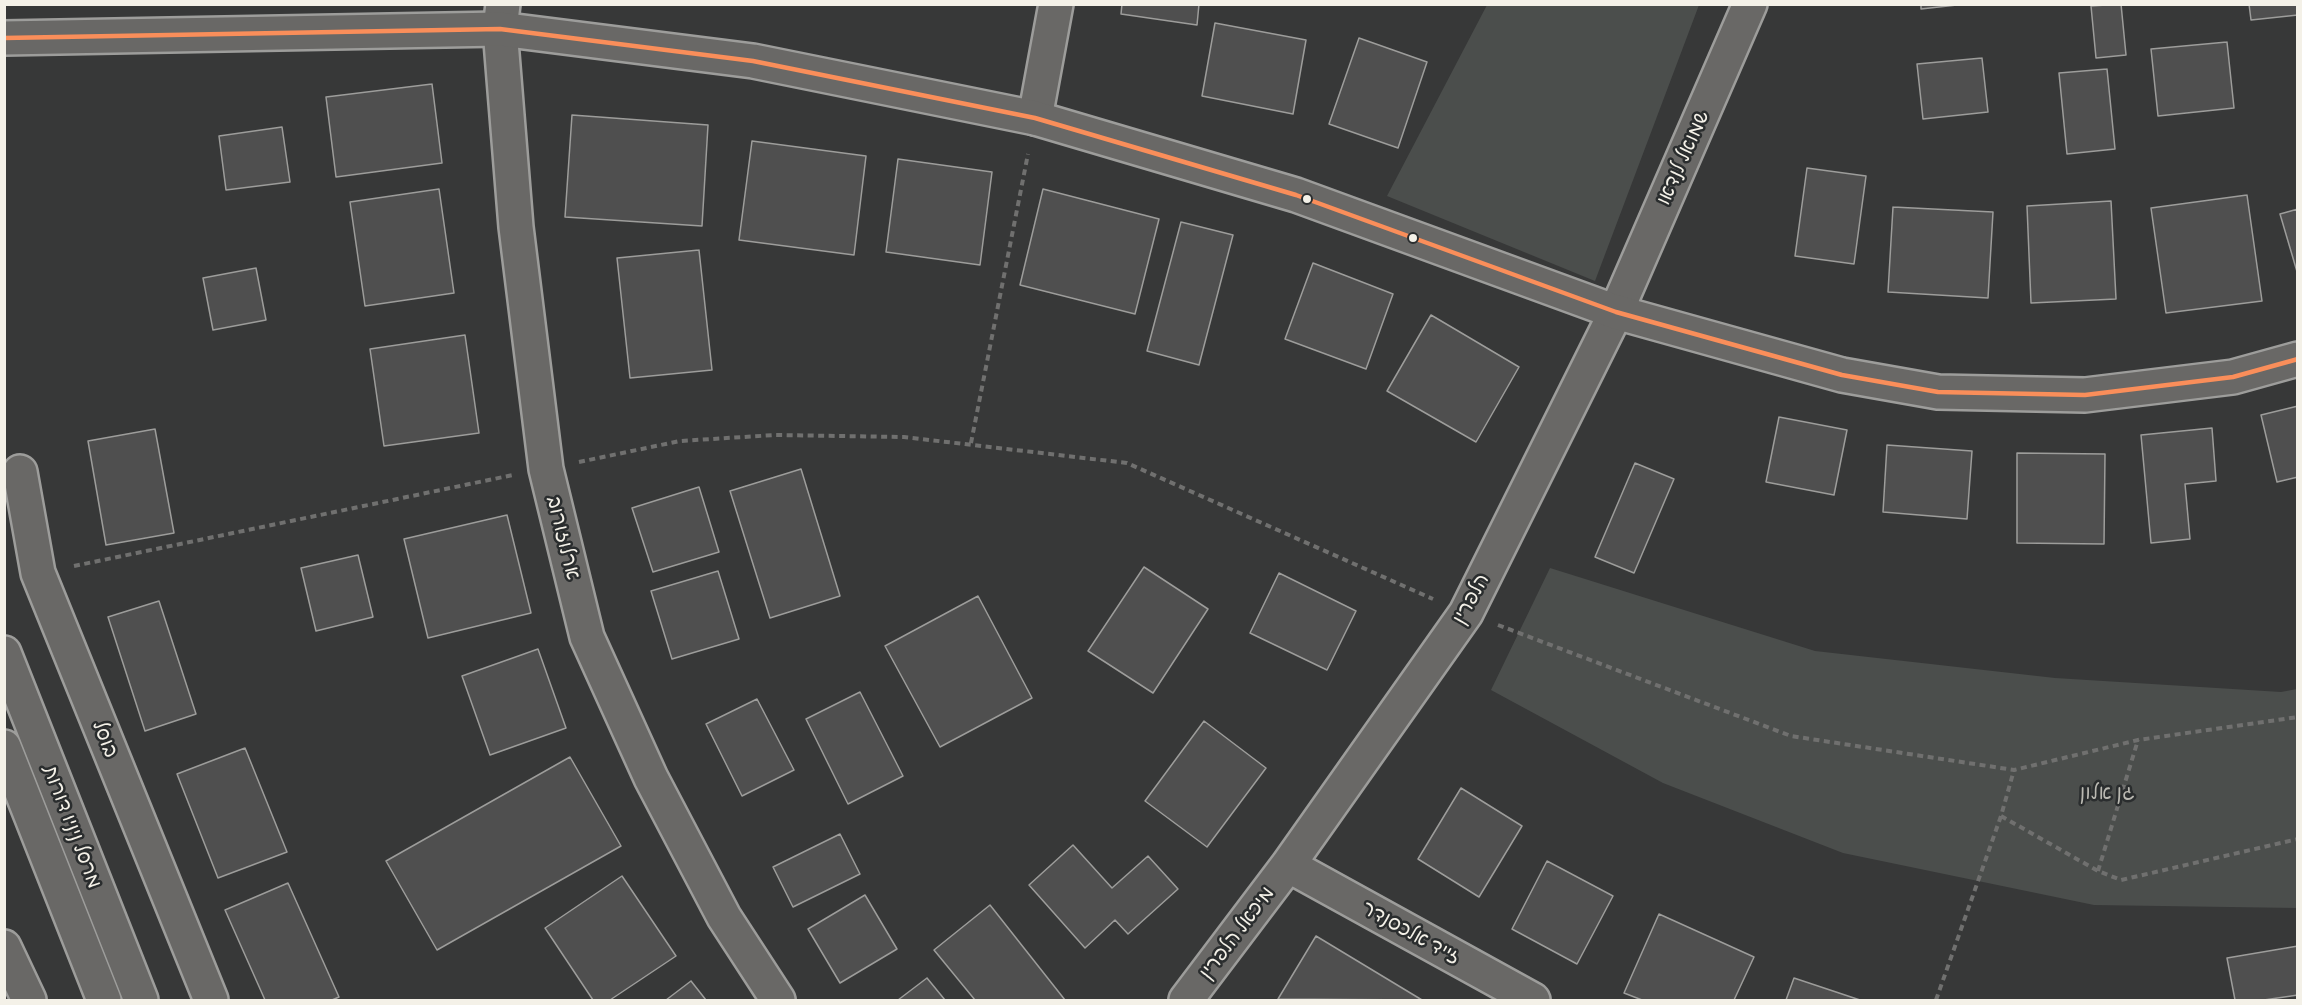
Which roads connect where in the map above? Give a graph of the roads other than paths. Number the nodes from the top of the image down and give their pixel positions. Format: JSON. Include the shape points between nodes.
{"nodes":[{"id":1,"x":1056,"y":4,"type":"edge"},
{"id":2,"x":1750,"y":4,"type":"edge"},
{"id":3,"x":502,"y":17,"type":"edge"},
{"id":4,"x":4,"y":38,"type":"edge"},
{"id":5,"x":1035,"y":118,"type":"junction"},
{"id":6,"x":1616,"y":312,"type":"junction"},
{"id":7,"x":2298,"y":358,"type":"edge"},
{"id":8,"x":21,"y":472,"type":"dead end"},
{"id":9,"x":4,"y":653,"type":"edge"},
{"id":10,"x":4,"y":747,"type":"edge"},
{"id":11,"x":1288,"y":865,"type":"junction"},
{"id":12,"x":4,"y":947,"type":"edge"},
{"id":13,"x":28,"y":1000,"type":"edge"},
{"id":14,"x":104,"y":1000,"type":"edge"},
{"id":15,"x":141,"y":1000,"type":"edge"},
{"id":16,"x":211,"y":1000,"type":"edge"},
{"id":17,"x":778,"y":1000,"type":"edge"},
{"id":18,"x":1186,"y":1000,"type":"edge"},
{"id":19,"x":1533,"y":1000,"type":"edge"}],
"edges":[{"from":1,"to":5,"type":"street"},
{"from":2,"to":6,"type":"street","name":"שמואל לנדאו"},
{"from":3,"to":4,"type":"street"},
{"from":3,"to":5,"type":"street","via":[[753,61]]},
{"from":3,"to":17,"type":"street","name":"ארלוזורוב","via":[[516,227],[546,469],[587,637],[656,788],[724,917]]},
{"from":5,"to":6,"type":"street","via":[[1296,195]]},
{"from":6,"to":7,"type":"street","via":[[1842,375],[1938,392],[2085,395],[2233,376]]},
{"from":6,"to":11,"type":"street","name":"הלפרין","via":[[1466,613]]},
{"from":8,"to":16,"type":"street","name":"בוסל","via":[[38,573]]},
{"from":9,"to":15,"type":"street","name":"מרסל ניניו דורות"},
{"from":10,"to":14,"type":"street","name":"מרסל ניניו דורות"},
{"from":11,"to":18,"type":"street","name":"מיכאל הלפרין"},
{"from":11,"to":19,"type":"street","name":"זייד אלכסנדר"},
{"from":12,"to":13,"type":"street"}]}
